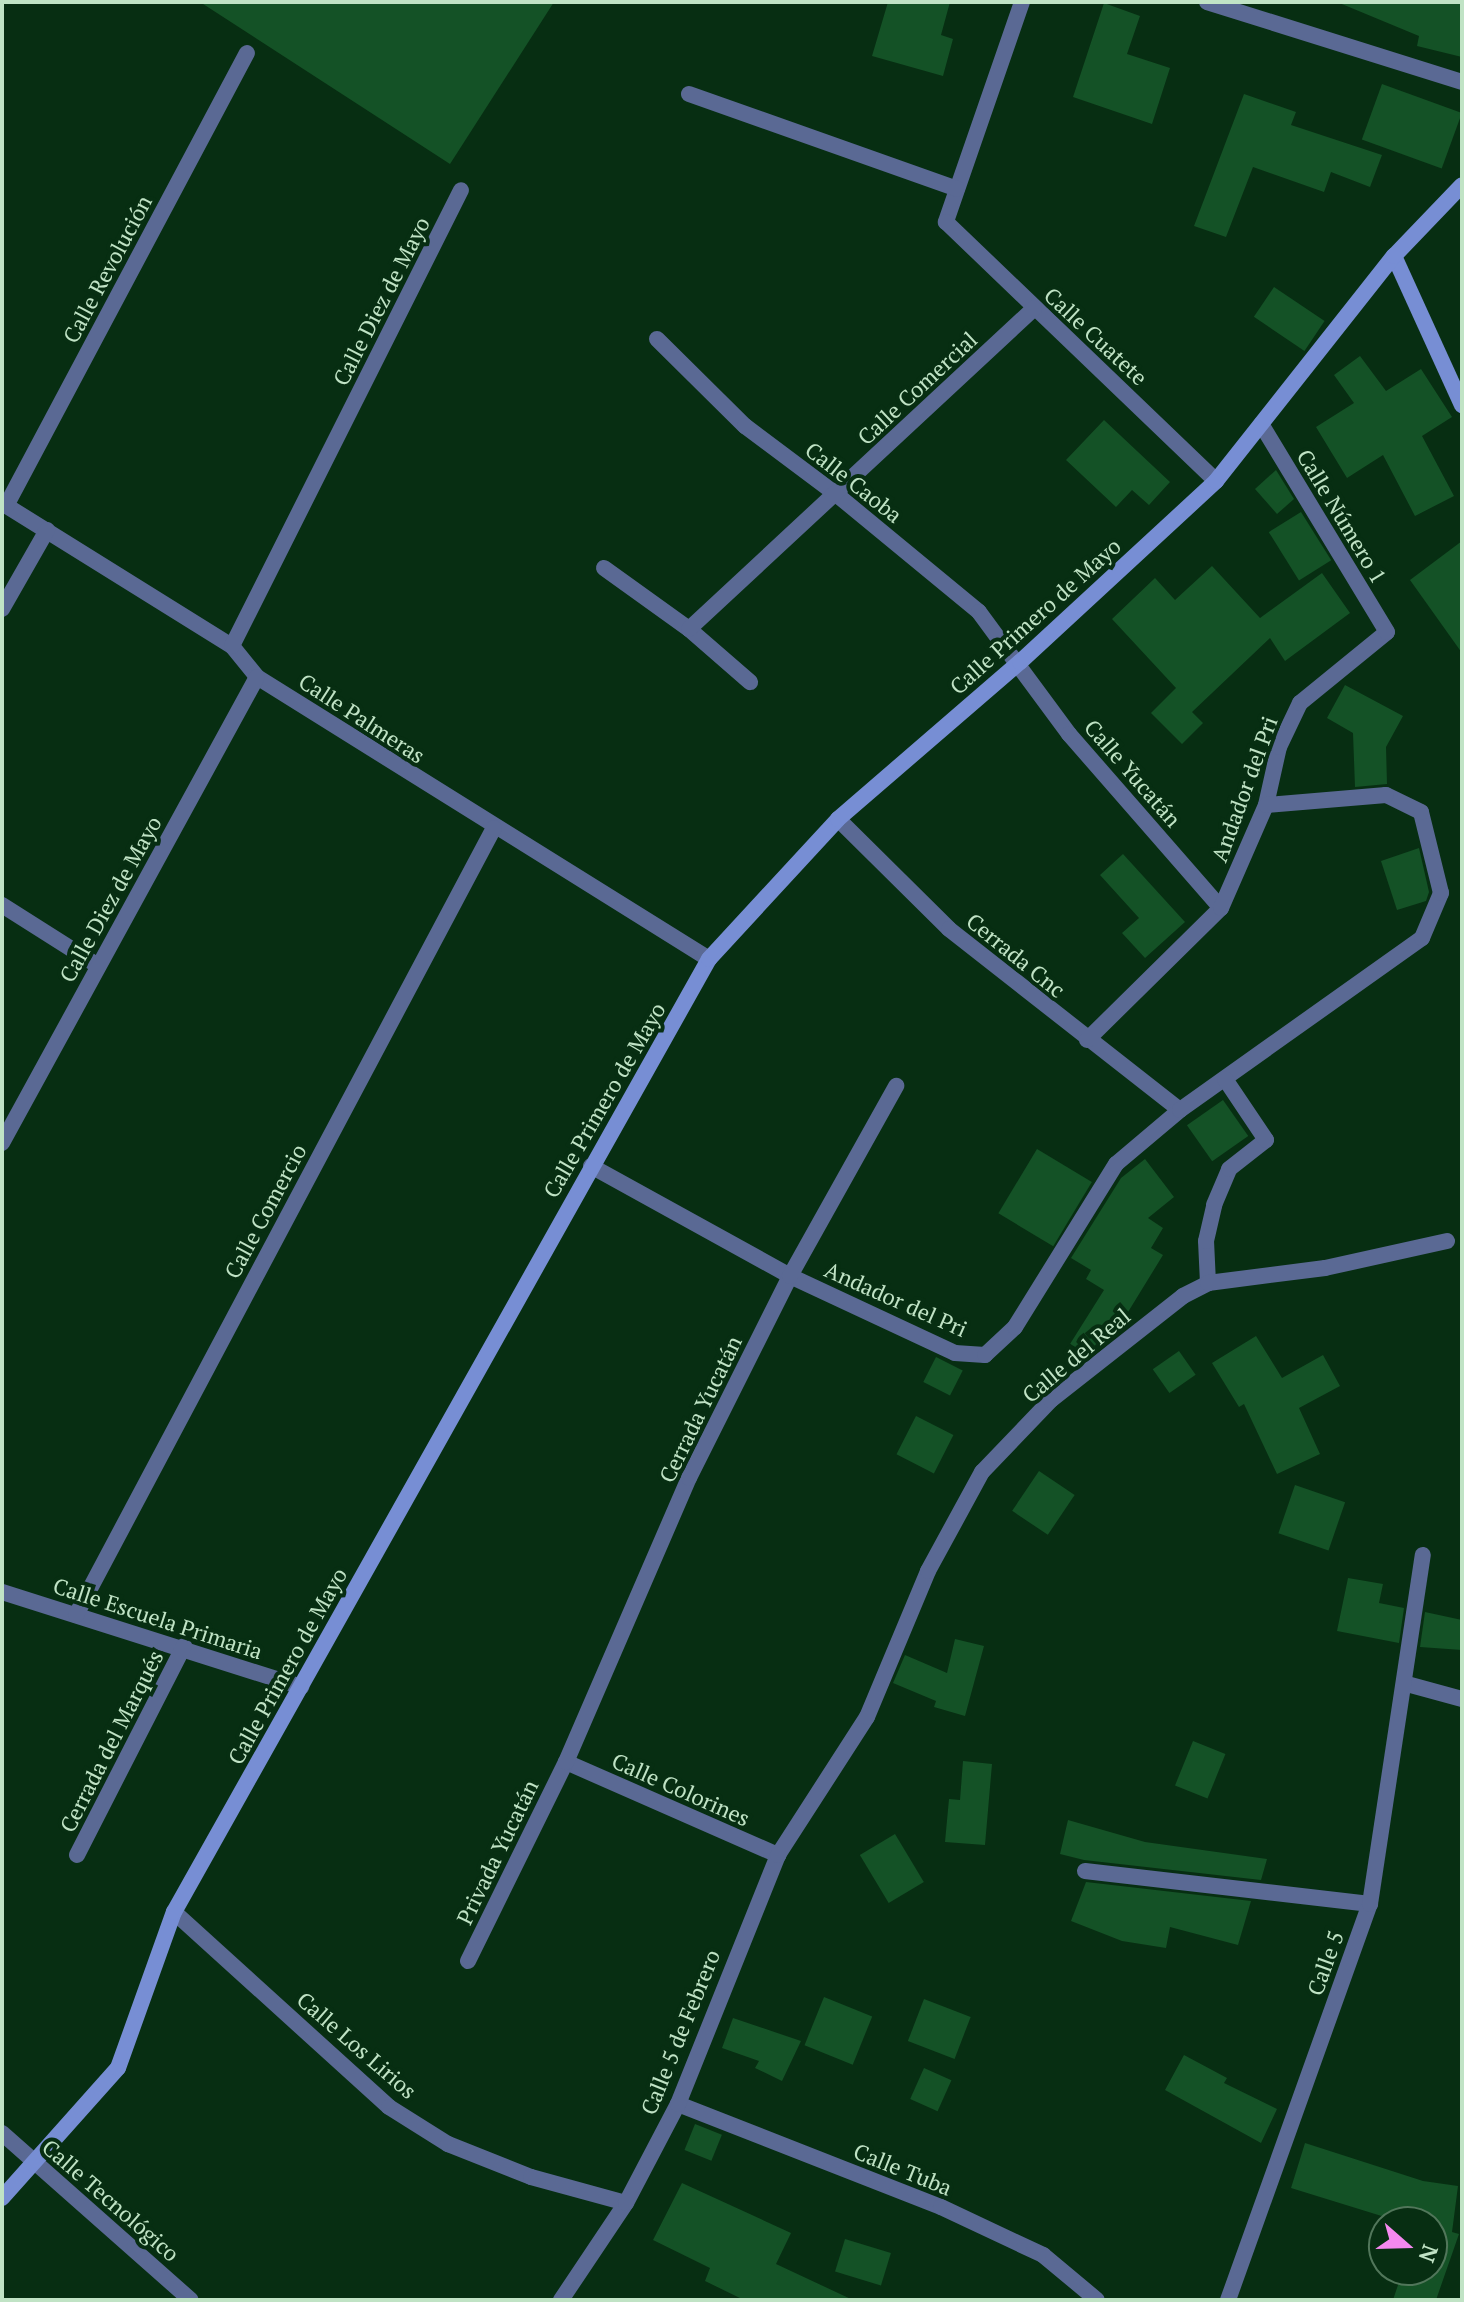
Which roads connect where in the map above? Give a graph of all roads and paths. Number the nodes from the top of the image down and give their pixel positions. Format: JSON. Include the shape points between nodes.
{"nodes":[{"id":1,"x":1022,"y":2,"type":"edge"},
{"id":2,"x":1207,"y":2,"type":"edge"},
{"id":3,"x":247,"y":53,"type":"dead end"},
{"id":4,"x":1462,"y":82,"type":"edge"},
{"id":5,"x":689,"y":94,"type":"dead end"},
{"id":6,"x":1462,"y":185,"type":"edge"},
{"id":7,"x":957,"y":189,"type":"junction"},
{"id":8,"x":461,"y":190,"type":"dead end"},
{"id":9,"x":1394,"y":256,"type":"junction"},
{"id":10,"x":1034,"y":308,"type":"junction"},
{"id":11,"x":657,"y":339,"type":"dead end"},
{"id":12,"x":1462,"y":405,"type":"edge"},
{"id":13,"x":1261,"y":424,"type":"junction"},
{"id":14,"x":1216,"y":481,"type":"junction"},
{"id":15,"x":836,"y":494,"type":"junction"},
{"id":16,"x":4,"y":504,"type":"edge"},
{"id":17,"x":47,"y":530,"type":"junction"},
{"id":18,"x":604,"y":568,"type":"dead end"},
{"id":19,"x":2,"y":609,"type":"edge"},
{"id":20,"x":689,"y":629,"type":"junction"},
{"id":21,"x":1387,"y":632,"type":"joint"},
{"id":22,"x":232,"y":646,"type":"junction"},
{"id":23,"x":1020,"y":662,"type":"junction"},
{"id":24,"x":257,"y":677,"type":"junction"},
{"id":25,"x":750,"y":682,"type":"dead end"},
{"id":26,"x":1266,"y":805,"type":"junction"},
{"id":27,"x":838,"y":819,"type":"junction"},
{"id":28,"x":494,"y":828,"type":"junction"},
{"id":29,"x":2,"y":905,"type":"edge"},
{"id":30,"x":1221,"y":908,"type":"junction"},
{"id":31,"x":709,"y":959,"type":"junction"},
{"id":32,"x":98,"y":966,"type":"junction"},
{"id":33,"x":1087,"y":1040,"type":"junction"},
{"id":34,"x":1225,"y":1079,"type":"junction"},
{"id":35,"x":896,"y":1086,"type":"dead end"},
{"id":36,"x":1180,"y":1110,"type":"junction"},
{"id":37,"x":2,"y":1143,"type":"edge"},
{"id":38,"x":591,"y":1166,"type":"junction"},
{"id":39,"x":1447,"y":1241,"type":"dead end"},
{"id":40,"x":790,"y":1276,"type":"junction"},
{"id":41,"x":1208,"y":1283,"type":"junction"},
{"id":42,"x":1423,"y":1555,"type":"dead end"},
{"id":43,"x":2,"y":1592,"type":"edge"},
{"id":44,"x":76,"y":1615,"type":"junction"},
{"id":45,"x":184,"y":1646,"type":"junction"},
{"id":46,"x":1407,"y":1684,"type":"junction"},
{"id":47,"x":301,"y":1687,"type":"junction"},
{"id":48,"x":1462,"y":1699,"type":"edge"},
{"id":49,"x":566,"y":1762,"type":"junction"},
{"id":50,"x":77,"y":1855,"type":"dead end"},
{"id":51,"x":778,"y":1855,"type":"junction"},
{"id":52,"x":1085,"y":1871,"type":"dead end"},
{"id":53,"x":1370,"y":1904,"type":"junction"},
{"id":54,"x":174,"y":1912,"type":"junction"},
{"id":55,"x":468,"y":1961,"type":"dead end"},
{"id":56,"x":678,"y":2104,"type":"junction"},
{"id":57,"x":2,"y":2133,"type":"edge"},
{"id":58,"x":35,"y":2163,"type":"junction"},
{"id":59,"x":2,"y":2198,"type":"edge"},
{"id":60,"x":626,"y":2203,"type":"junction"},
{"id":61,"x":191,"y":2300,"type":"edge"},
{"id":62,"x":561,"y":2300,"type":"edge"},
{"id":63,"x":1097,"y":2300,"type":"edge"},
{"id":64,"x":1228,"y":2300,"type":"edge"}],
"edges":[{"from":1,"to":7,"type":"street"},
{"from":2,"to":4,"type":"street"},
{"from":3,"to":16,"type":"street","name":"Calle Revolución"},
{"from":5,"to":7,"type":"street"},
{"from":6,"to":9,"type":"street","name":"Calle Primero de Mayo"},
{"from":7,"to":10,"type":"street","name":"Calle Cuatete","via":[[946,222]]},
{"from":8,"to":22,"type":"street","name":"Calle Diez de Mayo"},
{"from":9,"to":12,"type":"street"},
{"from":9,"to":13,"type":"street","name":"Calle Primero de Mayo"},
{"from":10,"to":14,"type":"street","name":"Calle Cuatete"},
{"from":10,"to":15,"type":"street","name":"Calle Comercial"},
{"from":11,"to":15,"type":"street","name":"Calle Caoba","via":[[745,426]]},
{"from":13,"to":14,"type":"street","name":"Calle Primero de Mayo"},
{"from":13,"to":21,"type":"street","name":"Calle Número 1"},
{"from":14,"to":23,"type":"street","name":"Calle Primero de Mayo"},
{"from":15,"to":20,"type":"street","name":"Calle Comercial"},
{"from":15,"to":23,"type":"street","name":"Calle Caoba","via":[[979,612]]},
{"from":16,"to":17,"type":"street","name":"Calle Palmeras"},
{"from":17,"to":19,"type":"street"},
{"from":17,"to":22,"type":"street","name":"Calle Palmeras"},
{"from":18,"to":20,"type":"street"},
{"from":20,"to":25,"type":"street"},
{"from":21,"to":26,"type":"street","name":"Andador del Pri","via":[[1300,703],[1279,747]]},
{"from":22,"to":24,"type":"street","name":"Calle Palmeras"},
{"from":23,"to":27,"type":"street","name":"Calle Primero de Mayo"},
{"from":23,"to":30,"type":"street","name":"Calle Yucatán","via":[[1069,734]]},
{"from":24,"to":28,"type":"street","name":"Calle Palmeras"},
{"from":24,"to":32,"type":"street","name":"Calle Diez de Mayo"},
{"from":26,"to":30,"type":"street","name":"Andador del Pri"},
{"from":26,"to":34,"type":"street","name":"Andador del Pri","via":[[1386,795],[1421,812],[1441,893],[1422,938]]},
{"from":27,"to":31,"type":"street","name":"Calle Primero de Mayo"},
{"from":27,"to":33,"type":"street","name":"Cerrada Cnc","via":[[949,929]]},
{"from":28,"to":31,"type":"street","name":"Calle Palmeras"},
{"from":28,"to":44,"type":"street","name":"Calle Comercio"},
{"from":29,"to":32,"type":"street"},
{"from":30,"to":33,"type":"street","name":"Andador del Pri"},
{"from":31,"to":38,"type":"street","name":"Calle Primero de Mayo"},
{"from":32,"to":37,"type":"street","name":"Calle Diez de Mayo"},
{"from":33,"to":36,"type":"street","name":"Cerrada Cnc"},
{"from":34,"to":36,"type":"street","name":"Andador del Pri"},
{"from":34,"to":41,"type":"street","via":[[1266,1140],[1229,1169],[1214,1205],[1206,1241]]},
{"from":35,"to":40,"type":"street","name":"Cerrada Yucatán"},
{"from":36,"to":40,"type":"street","name":"Andador del Pri","via":[[1116,1164],[1015,1327],[985,1355],[955,1353]]},
{"from":38,"to":40,"type":"street","name":"Andador del Pri"},
{"from":38,"to":47,"type":"street","name":"Calle Primero de Mayo"},
{"from":39,"to":41,"type":"street","name":"Calle del Real","via":[[1325,1268]]},
{"from":40,"to":49,"type":"street","name":"Cerrada Yucatán","via":[[689,1478]]},
{"from":41,"to":51,"type":"street","name":"Calle del Real","via":[[1183,1296],[1051,1400],[982,1472],[928,1571],[867,1717]]},
{"from":42,"to":46,"type":"street","name":"Calle 5"},
{"from":43,"to":44,"type":"street","name":"Calle Escuela Primaria"},
{"from":44,"to":45,"type":"street","name":"Calle Escuela Primaria"},
{"from":45,"to":47,"type":"street","name":"Calle Escuela Primaria"},
{"from":45,"to":50,"type":"street","name":"Cerrada del Marqués"},
{"from":46,"to":48,"type":"street"},
{"from":46,"to":53,"type":"street","name":"Calle 5"},
{"from":47,"to":54,"type":"street","name":"Calle Primero de Mayo"},
{"from":49,"to":51,"type":"street","name":"Calle Colorines"},
{"from":49,"to":55,"type":"street","name":"Privada Yucatán"},
{"from":51,"to":56,"type":"street","name":"Calle 5 de Febrero"},
{"from":52,"to":53,"type":"street"},
{"from":53,"to":64,"type":"street","name":"Calle 5"},
{"from":54,"to":58,"type":"street","name":"Calle Primero de Mayo","via":[[118,2068]]},
{"from":54,"to":60,"type":"street","name":"Calle Los Lirios","via":[[389,2107],[462,2149],[531,2177]]},
{"from":56,"to":60,"type":"street","name":"Calle 5 de Febrero"},
{"from":56,"to":63,"type":"street","name":"Calle Tuba","via":[[954,2213],[1043,2255]]},
{"from":57,"to":58,"type":"street","name":"Calle Tecnológico"},
{"from":58,"to":59,"type":"street","name":"Calle Primero de Mayo"},
{"from":58,"to":61,"type":"street","name":"Calle Tecnológico"},
{"from":60,"to":62,"type":"street","name":"Calle 5 de Febrero"}]}
